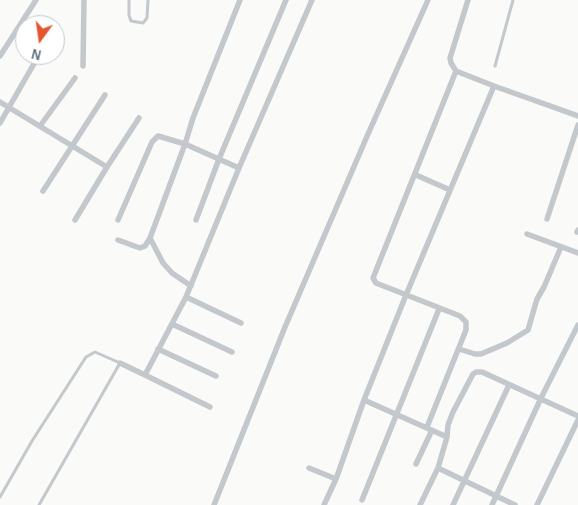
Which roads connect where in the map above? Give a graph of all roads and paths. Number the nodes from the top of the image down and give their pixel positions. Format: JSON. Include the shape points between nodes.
{"nodes":[{"id":1,"x":36,"y":0,"type":"edge"},
{"id":2,"x":84,"y":0,"type":"edge"},
{"id":3,"x":130,"y":0,"type":"edge"},
{"id":4,"x":148,"y":0,"type":"edge"},
{"id":5,"x":240,"y":0,"type":"edge"},
{"id":6,"x":286,"y":0,"type":"edge"},
{"id":7,"x":312,"y":0,"type":"edge"},
{"id":8,"x":428,"y":0,"type":"edge"},
{"id":9,"x":468,"y":0,"type":"edge"},
{"id":10,"x":513,"y":0,"type":"edge"},
{"id":11,"x":0,"y":56,"type":"edge"},
{"id":12,"x":33,"y":65,"type":"edge"},
{"id":13,"x":83,"y":66,"type":"dead end"},
{"id":14,"x":495,"y":66,"type":"dead end"},
{"id":15,"x":456,"y":71,"type":"junction"},
{"id":16,"x":75,"y":78,"type":"dead end"},
{"id":17,"x":494,"y":86,"type":"junction"},
{"id":18,"x":105,"y":95,"type":"dead end"},
{"id":19,"x":0,"y":102,"type":"edge"},
{"id":20,"x":9,"y":108,"type":"junction"},
{"id":21,"x":578,"y":116,"type":"edge"},
{"id":22,"x":139,"y":118,"type":"dead end"},
{"id":23,"x":0,"y":123,"type":"edge"},
{"id":24,"x":578,"y":124,"type":"edge"},
{"id":25,"x":40,"y":126,"type":"junction"},
{"id":26,"x":185,"y":144,"type":"junction"},
{"id":27,"x":73,"y":146,"type":"junction"},
{"id":28,"x":219,"y":159,"type":"junction"},
{"id":29,"x":107,"y":167,"type":"junction"},
{"id":30,"x":239,"y":168,"type":"junction"},
{"id":31,"x":416,"y":175,"type":"junction"},
{"id":32,"x":450,"y":190,"type":"junction"},
{"id":33,"x":43,"y":192,"type":"dead end"},
{"id":34,"x":75,"y":220,"type":"dead end"},
{"id":35,"x":118,"y":220,"type":"dead end"},
{"id":36,"x":196,"y":220,"type":"dead end"},
{"id":37,"x":547,"y":220,"type":"dead end"},
{"id":38,"x":527,"y":234,"type":"dead end"},
{"id":39,"x":150,"y":238,"type":"junction"},
{"id":40,"x":118,"y":240,"type":"dead end"},
{"id":41,"x":561,"y":247,"type":"junction"},
{"id":42,"x":578,"y":254,"type":"edge"},
{"id":43,"x":190,"y":286,"type":"junction"},
{"id":44,"x":406,"y":296,"type":"junction"},
{"id":45,"x":186,"y":297,"type":"junction"},
{"id":46,"x":439,"y":309,"type":"junction"},
{"id":47,"x":241,"y":323,"type":"dead end"},
{"id":48,"x":172,"y":324,"type":"junction"},
{"id":49,"x":578,"y":325,"type":"edge"},
{"id":50,"x":158,"y":348,"type":"junction"},
{"id":51,"x":459,"y":349,"type":"junction"},
{"id":52,"x":232,"y":352,"type":"dead end"},
{"id":53,"x":120,"y":363,"type":"junction"},
{"id":54,"x":145,"y":375,"type":"junction"},
{"id":55,"x":216,"y":376,"type":"dead end"},
{"id":56,"x":508,"y":384,"type":"junction"},
{"id":57,"x":541,"y":398,"type":"junction"},
{"id":58,"x":364,"y":400,"type":"junction"},
{"id":59,"x":210,"y":407,"type":"dead end"},
{"id":60,"x":396,"y":414,"type":"junction"},
{"id":61,"x":578,"y":418,"type":"edge"},
{"id":62,"x":430,"y":428,"type":"junction"},
{"id":63,"x":447,"y":436,"type":"junction"},
{"id":64,"x":416,"y":464,"type":"dead end"},
{"id":65,"x":309,"y":468,"type":"dead end"},
{"id":66,"x":438,"y":468,"type":"junction"},
{"id":67,"x":336,"y":479,"type":"junction"},
{"id":68,"x":464,"y":481,"type":"junction"},
{"id":69,"x":496,"y":496,"type":"junction"},
{"id":70,"x":0,"y":497,"type":"edge"},
{"id":71,"x":362,"y":500,"type":"dead end"},
{"id":72,"x":39,"y":505,"type":"edge"},
{"id":73,"x":214,"y":505,"type":"edge"},
{"id":74,"x":324,"y":505,"type":"edge"},
{"id":75,"x":420,"y":505,"type":"edge"},
{"id":76,"x":453,"y":505,"type":"edge"},
{"id":77,"x":492,"y":505,"type":"edge"},
{"id":78,"x":514,"y":505,"type":"edge"},
{"id":79,"x":537,"y":505,"type":"edge"}],
"edges":[{"from":1,"to":11,"type":"street"},
{"from":2,"to":13,"type":"street"},
{"from":3,"to":4,"type":"lane","via":[[131,21],[143,22],[147,18]]},
{"from":5,"to":26,"type":"street"},
{"from":6,"to":28,"type":"street"},
{"from":7,"to":30,"type":"street"},
{"from":8,"to":73,"type":"street","via":[[285,327]]},
{"from":9,"to":15,"type":"street","via":[[450,58]]},
{"from":10,"to":14,"type":"lane"},
{"from":12,"to":20,"type":"street"},
{"from":15,"to":17,"type":"street"},
{"from":15,"to":31,"type":"street"},
{"from":16,"to":25,"type":"street"},
{"from":17,"to":21,"type":"street"},
{"from":17,"to":32,"type":"street"},
{"from":18,"to":27,"type":"street"},
{"from":19,"to":20,"type":"street"},
{"from":20,"to":23,"type":"street"},
{"from":20,"to":25,"type":"street"},
{"from":22,"to":29,"type":"street"},
{"from":24,"to":37,"type":"street"},
{"from":25,"to":27,"type":"street"},
{"from":26,"to":28,"type":"street"},
{"from":26,"to":35,"type":"street","via":[[161,136],[155,138]]},
{"from":26,"to":39,"type":"street"},
{"from":27,"to":29,"type":"street"},
{"from":27,"to":33,"type":"street"},
{"from":28,"to":30,"type":"street"},
{"from":28,"to":36,"type":"street"},
{"from":29,"to":34,"type":"street"},
{"from":30,"to":43,"type":"street"},
{"from":31,"to":32,"type":"street"},
{"from":31,"to":44,"type":"street","via":[[373,278],[376,283]]},
{"from":32,"to":44,"type":"street"},
{"from":38,"to":41,"type":"street"},
{"from":39,"to":40,"type":"street","via":[[143,248]]},
{"from":39,"to":43,"type":"street","via":[[163,263]]},
{"from":41,"to":42,"type":"street"},
{"from":41,"to":51,"type":"street","via":[[537,299],[528,330],[481,354]]},
{"from":43,"to":45,"type":"street"},
{"from":44,"to":46,"type":"street"},
{"from":44,"to":58,"type":"street"},
{"from":45,"to":47,"type":"street"},
{"from":45,"to":48,"type":"street"},
{"from":46,"to":51,"type":"street","via":[[460,316],[466,322]]},
{"from":46,"to":60,"type":"street"},
{"from":48,"to":50,"type":"street"},
{"from":48,"to":52,"type":"street"},
{"from":49,"to":57,"type":"street"},
{"from":50,"to":54,"type":"street"},
{"from":50,"to":55,"type":"street"},
{"from":51,"to":62,"type":"street"},
{"from":53,"to":54,"type":"street"},
{"from":53,"to":70,"type":"lane","via":[[95,352],[86,357]]},
{"from":53,"to":72,"type":"lane"},
{"from":54,"to":59,"type":"street"},
{"from":56,"to":57,"type":"street"},
{"from":56,"to":63,"type":"street","via":[[479,371],[473,374],[452,412]]},
{"from":56,"to":68,"type":"street"},
{"from":57,"to":61,"type":"street"},
{"from":57,"to":69,"type":"street"},
{"from":58,"to":60,"type":"street"},
{"from":58,"to":67,"type":"street"},
{"from":60,"to":62,"type":"street"},
{"from":60,"to":71,"type":"street"},
{"from":61,"to":79,"type":"street"},
{"from":62,"to":63,"type":"street"},
{"from":62,"to":64,"type":"street"},
{"from":63,"to":66,"type":"street"},
{"from":65,"to":67,"type":"street"},
{"from":66,"to":68,"type":"street"},
{"from":66,"to":75,"type":"street"},
{"from":67,"to":74,"type":"street"},
{"from":68,"to":69,"type":"street"},
{"from":68,"to":76,"type":"street"},
{"from":69,"to":77,"type":"street"},
{"from":69,"to":78,"type":"street"}]}
